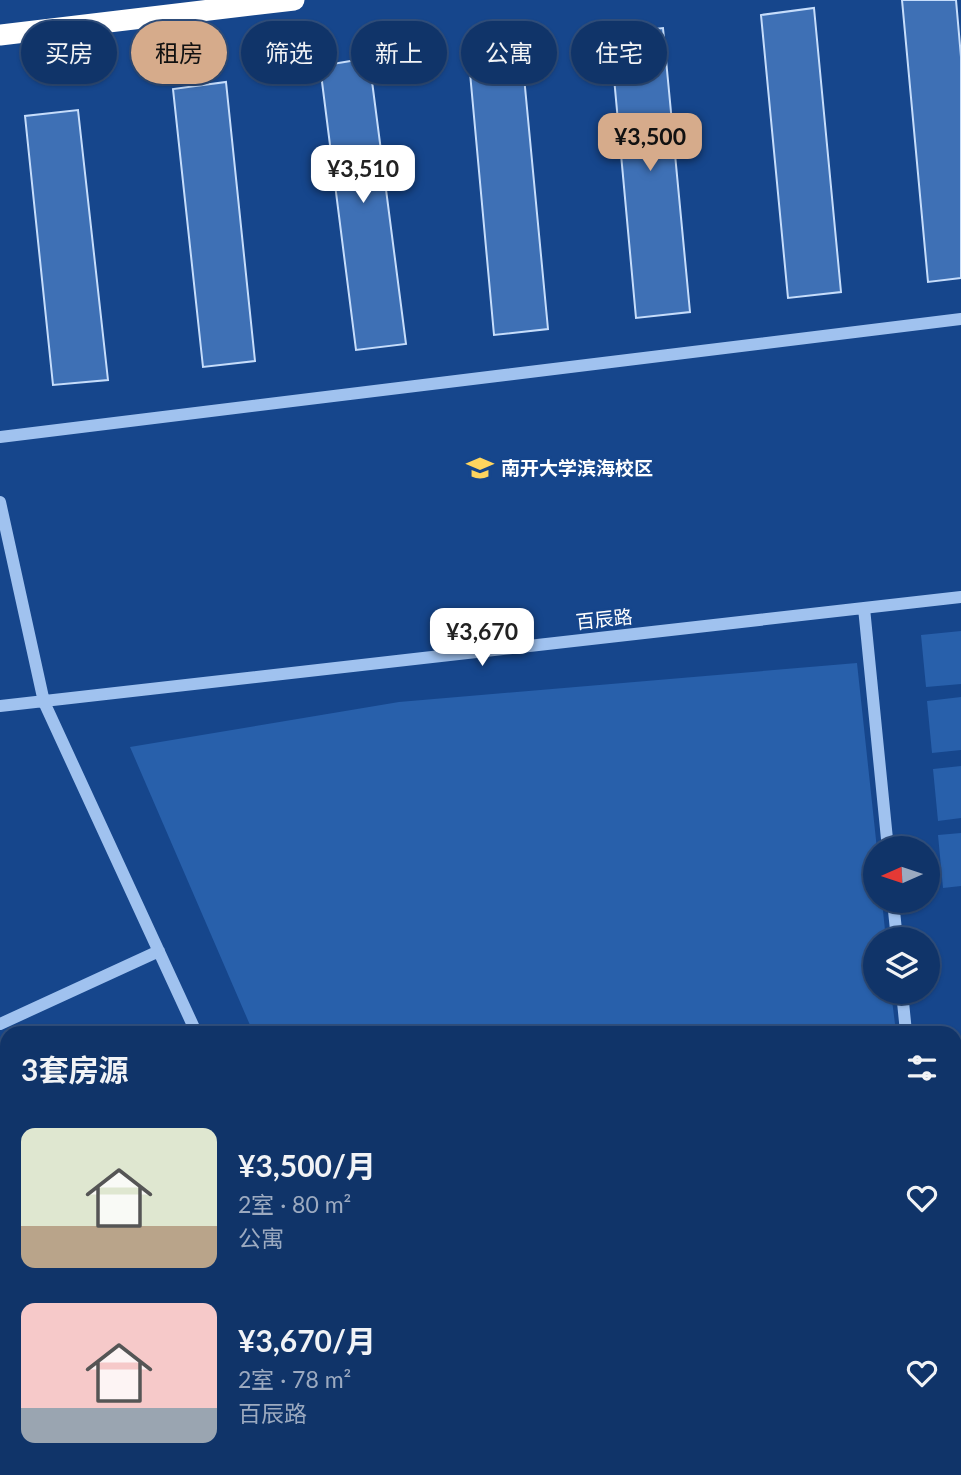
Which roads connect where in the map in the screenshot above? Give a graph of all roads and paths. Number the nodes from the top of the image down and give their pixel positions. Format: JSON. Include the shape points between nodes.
{"nodes":[{"id":1,"x":294,"y":0,"type":"edge"},
{"id":2,"x":254,"y":2,"type":"edge"},
{"id":3,"x":0,"y":35,"type":"edge"},
{"id":4,"x":961,"y":319,"type":"edge"},
{"id":5,"x":0,"y":437,"type":"edge"},
{"id":6,"x":0,"y":502,"type":"edge"},
{"id":7,"x":961,"y":597,"type":"edge"},
{"id":8,"x":864,"y":608,"type":"junction"},
{"id":9,"x":44,"y":702,"type":"junction"},
{"id":10,"x":0,"y":706,"type":"edge"},
{"id":11,"x":887,"y":836,"type":"edge"},
{"id":12,"x":159,"y":951,"type":"junction"},
{"id":13,"x":903,"y":1004,"type":"edge"},
{"id":14,"x":0,"y":1024,"type":"edge"},
{"id":15,"x":194,"y":1026,"type":"edge"},
{"id":16,"x":905,"y":1026,"type":"edge"}],
"edges":[{"from":1,"to":2,"type":"highway"},
{"from":2,"to":3,"type":"highway"},
{"from":4,"to":5,"type":"street"},
{"from":6,"to":9,"type":"street"},
{"from":7,"to":8,"type":"street","name":"百辰路"},
{"from":8,"to":9,"type":"street","name":"百辰路"},
{"from":8,"to":11,"type":"street"},
{"from":9,"to":10,"type":"street","name":"百辰路"},
{"from":9,"to":12,"type":"street"},
{"from":12,"to":14,"type":"street"},
{"from":12,"to":15,"type":"street"},
{"from":13,"to":16,"type":"street"}]}
